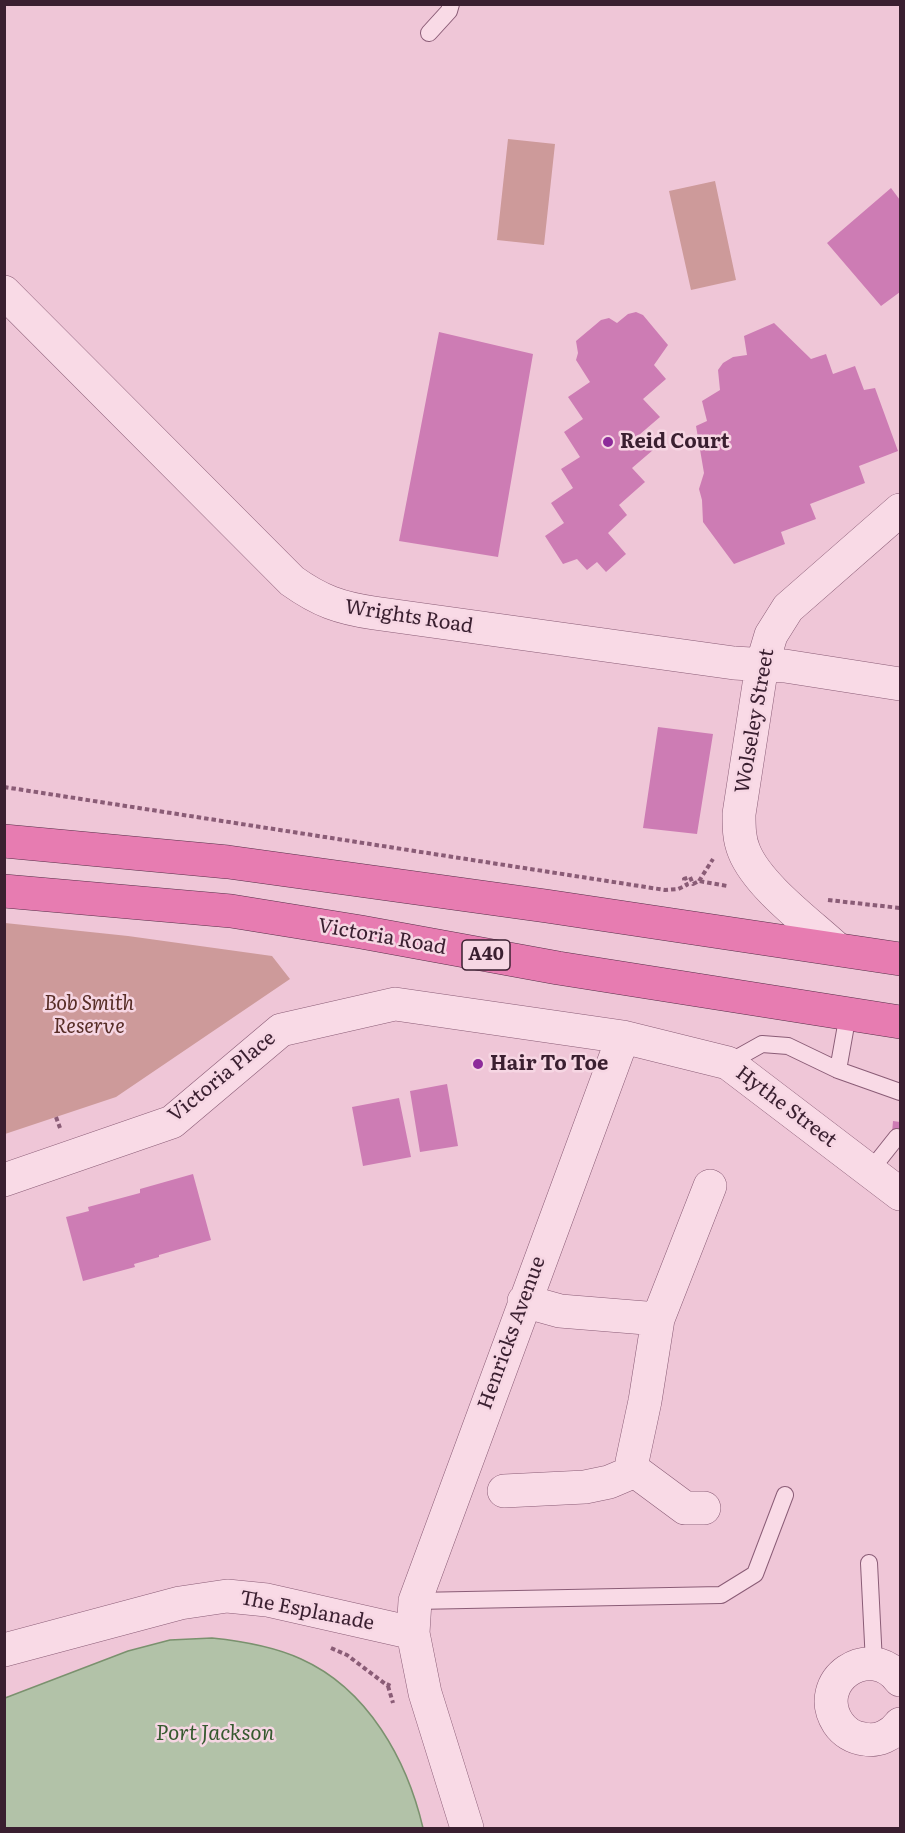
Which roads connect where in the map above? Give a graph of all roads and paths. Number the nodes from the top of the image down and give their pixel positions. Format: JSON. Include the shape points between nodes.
{"nodes":[{"id":1,"x":451,"y":4,"type":"edge"},
{"id":2,"x":429,"y":33,"type":"dead end"},
{"id":3,"x":4,"y":292,"type":"edge"},
{"id":4,"x":900,"y":510,"type":"edge"},
{"id":5,"x":762,"y":665,"type":"junction"},
{"id":6,"x":900,"y":684,"type":"edge"},
{"id":7,"x":4,"y":787,"type":"edge"},
{"id":8,"x":4,"y":841,"type":"edge"},
{"id":9,"x":712,"y":862,"type":"dead end"},
{"id":10,"x":4,"y":891,"type":"edge"},
{"id":11,"x":837,"y":949,"type":"junction"},
{"id":12,"x":900,"y":959,"type":"edge"},
{"id":13,"x":848,"y":1014,"type":"junction"},
{"id":14,"x":900,"y":1022,"type":"edge"},
{"id":15,"x":623,"y":1037,"type":"junction"},
{"id":16,"x":728,"y":1063,"type":"junction"},
{"id":17,"x":838,"y":1070,"type":"junction"},
{"id":18,"x":900,"y":1092,"type":"edge"},
{"id":19,"x":897,"y":1137,"type":"dead end"},
{"id":20,"x":870,"y":1171,"type":"junction"},
{"id":21,"x":4,"y":1180,"type":"edge"},
{"id":22,"x":710,"y":1186,"type":"dead end"},
{"id":23,"x":900,"y":1194,"type":"edge"},
{"id":24,"x":524,"y":1301,"type":"junction"},
{"id":25,"x":658,"y":1319,"type":"junction"},
{"id":26,"x":635,"y":1471,"type":"junction"},
{"id":27,"x":504,"y":1491,"type":"dead end"},
{"id":28,"x":784,"y":1496,"type":"dead end"},
{"id":29,"x":704,"y":1508,"type":"dead end"},
{"id":30,"x":869,"y":1563,"type":"dead end"},
{"id":31,"x":415,"y":1601,"type":"junction"},
{"id":32,"x":413,"y":1633,"type":"junction"},
{"id":33,"x":327,"y":1646,"type":"dead end"},
{"id":34,"x":4,"y":1650,"type":"edge"},
{"id":35,"x":887,"y":1671,"type":"edge"},
{"id":36,"x":393,"y":1676,"type":"dead end"},
{"id":37,"x":900,"y":1724,"type":"edge"},
{"id":38,"x":467,"y":1828,"type":"edge"}],
"edges":[{"from":1,"to":2,"type":"lane"},
{"from":3,"to":5,"type":"street","name":"Wrights Road","via":[[272,562],[318,599],[375,614]]},
{"from":4,"to":5,"type":"street","name":"Wolseley Street","via":[[788,608],[771,635]]},
{"from":5,"to":6,"type":"street","name":"Wrights Road"},
{"from":5,"to":11,"type":"street","name":"Wolseley Street","via":[[739,814],[743,849],[770,887]]},
{"from":7,"to":9,"type":"path","via":[[665,890],[687,885],[684,879],[690,877],[693,884],[699,881]]},
{"from":8,"to":11,"type":"highway","via":[[228,862]]},
{"from":10,"to":13,"type":"highway","name":"Victoria Road","number":"A40","via":[[231,911]]},
{"from":11,"to":12,"type":"highway"},
{"from":13,"to":14,"type":"highway","name":"Victoria Road","number":"A40"},
{"from":13,"to":17,"type":"lane"},
{"from":15,"to":16,"type":"street","name":"Hythe Street"},
{"from":15,"to":21,"type":"street","name":"Victoria Place","via":[[395,1004],[292,1027],[281,1030],[172,1122]]},
{"from":15,"to":24,"type":"street","name":"Henricks Avenue"},
{"from":16,"to":17,"type":"lane","via":[[762,1044],[788,1046]]},
{"from":16,"to":20,"type":"street","name":"Hythe Street"},
{"from":17,"to":18,"type":"lane"},
{"from":19,"to":20,"type":"lane"},
{"from":20,"to":23,"type":"street","name":"Hythe Street"},
{"from":22,"to":25,"type":"street"},
{"from":24,"to":25,"type":"street","via":[[560,1311]]},
{"from":24,"to":31,"type":"street","name":"Henricks Avenue"},
{"from":25,"to":26,"type":"street","via":[[632,1462]]},
{"from":26,"to":27,"type":"street","via":[[585,1487]]},
{"from":26,"to":29,"type":"street","via":[[685,1508]]},
{"from":28,"to":31,"type":"lane","via":[[755,1574],[721,1595]]},
{"from":30,"to":35,"type":"lane"},
{"from":31,"to":32,"type":"street","name":"Henricks Avenue"},
{"from":32,"to":34,"type":"street","name":"The Esplanade","via":[[267,1600],[227,1596],[180,1603]]},
{"from":32,"to":38,"type":"street","via":[[425,1693]]},
{"from":33,"to":36,"type":"path","via":[[347,1655],[388,1686]]},
{"from":35,"to":37,"type":"street","via":[[862,1664],[842,1674],[831,1694],[831,1705],[839,1726],[858,1738],[869,1740],[891,1734]]}]}
